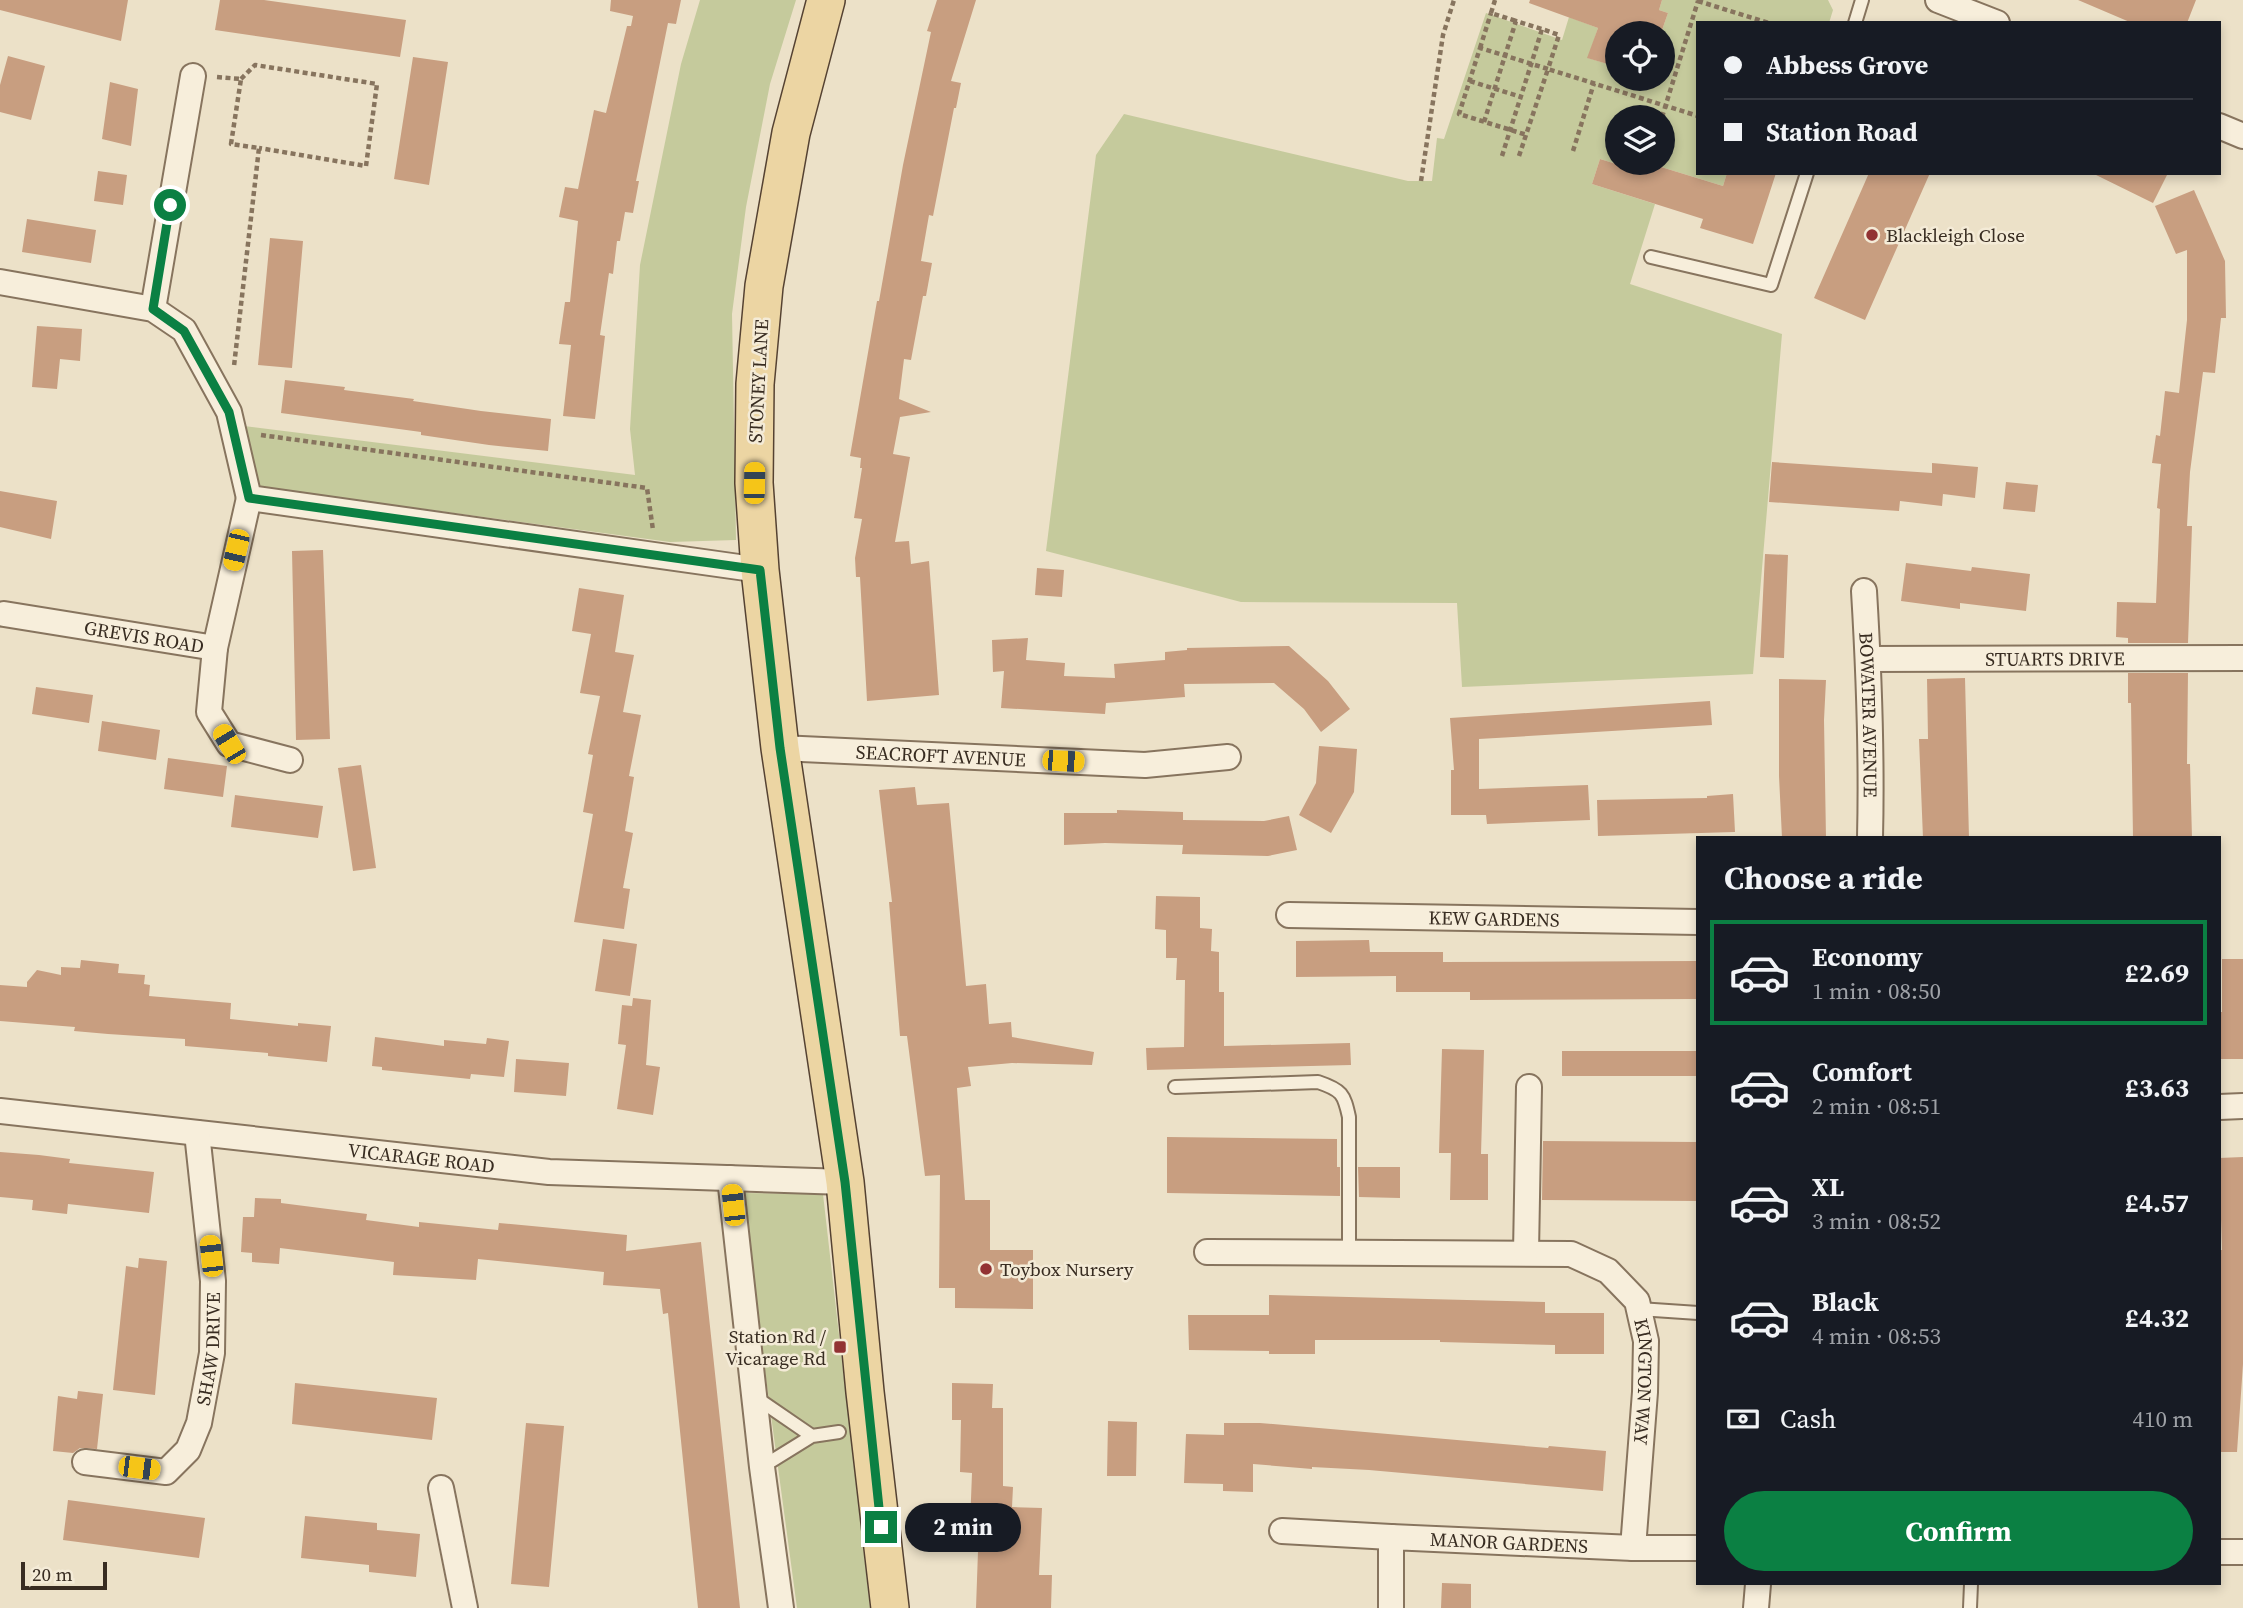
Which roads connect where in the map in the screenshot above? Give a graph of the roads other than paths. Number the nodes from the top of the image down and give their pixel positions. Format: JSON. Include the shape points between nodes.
{"nodes":[{"id":1,"x":826,"y":0,"type":"edge"},
{"id":2,"x":1862,"y":0,"type":"edge"},
{"id":3,"x":1938,"y":0,"type":"edge"},
{"id":4,"x":1856,"y":21,"type":"edge"},
{"id":5,"x":1992,"y":21,"type":"edge"},
{"id":6,"x":193,"y":76,"type":"road end"},
{"id":7,"x":2221,"y":127,"type":"edge"},
{"id":8,"x":2243,"y":136,"type":"edge"},
{"id":9,"x":1806,"y":175,"type":"edge"},
{"id":10,"x":1651,"y":257,"type":"dead end"},
{"id":11,"x":0,"y":282,"type":"edge"},
{"id":12,"x":153,"y":309,"type":"junction"},
{"id":13,"x":249,"y":498,"type":"junction"},
{"id":14,"x":760,"y":570,"type":"junction"},
{"id":15,"x":1864,"y":591,"type":"dead end"},
{"id":16,"x":4,"y":614,"type":"dead end"},
{"id":17,"x":215,"y":648,"type":"junction"},
{"id":18,"x":2243,"y":658,"type":"edge"},
{"id":19,"x":1868,"y":659,"type":"junction"},
{"id":20,"x":780,"y":748,"type":"junction"},
{"id":21,"x":1228,"y":757,"type":"dead end"},
{"id":22,"x":290,"y":760,"type":"dead end"},
{"id":23,"x":1870,"y":836,"type":"edge"},
{"id":24,"x":1289,"y":915,"type":"dead end"},
{"id":25,"x":1696,"y":922,"type":"edge"},
{"id":26,"x":1175,"y":1087,"type":"dead end"},
{"id":27,"x":1530,"y":1087,"type":"dead end"},
{"id":28,"x":2243,"y":1106,"type":"edge"},
{"id":29,"x":2221,"y":1107,"type":"edge"},
{"id":30,"x":0,"y":1111,"type":"edge"},
{"id":31,"x":197,"y":1133,"type":"junction"},
{"id":32,"x":730,"y":1178,"type":"junction"},
{"id":33,"x":845,"y":1182,"type":"junction"},
{"id":34,"x":1207,"y":1252,"type":"dead end"},
{"id":35,"x":1349,"y":1252,"type":"junction"},
{"id":36,"x":1526,"y":1252,"type":"junction"},
{"id":37,"x":1639,"y":1309,"type":"junction"},
{"id":38,"x":1696,"y":1313,"type":"edge"},
{"id":39,"x":754,"y":1396,"type":"junction"},
{"id":40,"x":839,"y":1432,"type":"dead end"},
{"id":41,"x":812,"y":1436,"type":"junction"},
{"id":42,"x":85,"y":1462,"type":"dead end"},
{"id":43,"x":762,"y":1466,"type":"junction"},
{"id":44,"x":441,"y":1488,"type":"dead end"},
{"id":45,"x":1282,"y":1531,"type":"dead end"},
{"id":46,"x":1391,"y":1537,"type":"junction"},
{"id":47,"x":1633,"y":1548,"type":"junction"},
{"id":48,"x":1696,"y":1548,"type":"edge"},
{"id":49,"x":2221,"y":1552,"type":"edge"},
{"id":50,"x":2243,"y":1552,"type":"edge"},
{"id":51,"x":1758,"y":1585,"type":"edge"},
{"id":52,"x":1971,"y":1585,"type":"edge"},
{"id":53,"x":465,"y":1608,"type":"edge"},
{"id":54,"x":781,"y":1608,"type":"edge"},
{"id":55,"x":890,"y":1608,"type":"edge"},
{"id":56,"x":1391,"y":1608,"type":"edge"},
{"id":57,"x":1756,"y":1608,"type":"edge"},
{"id":58,"x":1970,"y":1608,"type":"edge"}],
"edges":[{"from":1,"to":14,"type":"main road","name":"STONEY LANE","via":[[790,133],[764,286],[755,384],[754,483]]},
{"from":2,"to":4,"type":"lane"},
{"from":3,"to":5,"type":"street"},
{"from":6,"to":12,"type":"street"},
{"from":7,"to":8,"type":"street"},
{"from":9,"to":10,"type":"lane","via":[[1771,285]]},
{"from":11,"to":12,"type":"street"},
{"from":12,"to":13,"type":"street","via":[[184,331],[231,422]]},
{"from":13,"to":14,"type":"street"},
{"from":13,"to":17,"type":"street","name":"GREVIS ROAD"},
{"from":14,"to":20,"type":"main road","name":"STONEY LANE"},
{"from":15,"to":19,"type":"street","name":"BOWATER AVENUE"},
{"from":16,"to":17,"type":"street","name":"GREVIS ROAD"},
{"from":17,"to":22,"type":"street","via":[[209,712],[229,744]]},
{"from":18,"to":19,"type":"street","name":"STUARTS DRIVE"},
{"from":19,"to":23,"type":"street","name":"BOWATER AVENUE"},
{"from":20,"to":21,"type":"street","name":"SEACROFT AVENUE","via":[[1145,765]]},
{"from":20,"to":33,"type":"main road","name":"STONEY LANE"},
{"from":24,"to":25,"type":"street","name":"KEW GARDENS"},
{"from":26,"to":35,"type":"lane","via":[[1318,1082],[1344,1096],[1349,1117]]},
{"from":27,"to":36,"type":"street"},
{"from":28,"to":29,"type":"street"},
{"from":30,"to":31,"type":"street","name":"VICARAGE ROAD"},
{"from":31,"to":32,"type":"street","name":"VICARAGE ROAD","via":[[549,1172]]},
{"from":31,"to":42,"type":"street","name":"SHAW DRIVE","via":[[213,1281],[212,1353],[199,1423],[188,1450],[166,1472]]},
{"from":32,"to":33,"type":"street","name":"VICARAGE ROAD"},
{"from":32,"to":39,"type":"street"},
{"from":33,"to":55,"type":"main road","name":"STONEY LANE"},
{"from":34,"to":35,"type":"street","name":"KINGTON WAY"},
{"from":35,"to":36,"type":"street","name":"KINGTON WAY"},
{"from":36,"to":37,"type":"street","name":"KINGTON WAY","via":[[1571,1254],[1608,1271],[1637,1301]]},
{"from":37,"to":38,"type":"lane"},
{"from":37,"to":47,"type":"street","name":"KINGTON WAY","via":[[1646,1341],[1645,1392]]},
{"from":39,"to":41,"type":"lane"},
{"from":39,"to":43,"type":"street"},
{"from":40,"to":41,"type":"lane"},
{"from":41,"to":43,"type":"lane"},
{"from":43,"to":54,"type":"street"},
{"from":44,"to":53,"type":"street"},
{"from":45,"to":46,"type":"street","name":"MANOR GARDENS"},
{"from":46,"to":47,"type":"street","name":"MANOR GARDENS"},
{"from":46,"to":56,"type":"street"},
{"from":47,"to":48,"type":"street","name":"MANOR GARDENS"},
{"from":49,"to":50,"type":"street"},
{"from":51,"to":57,"type":"street"},
{"from":52,"to":58,"type":"lane"}]}
